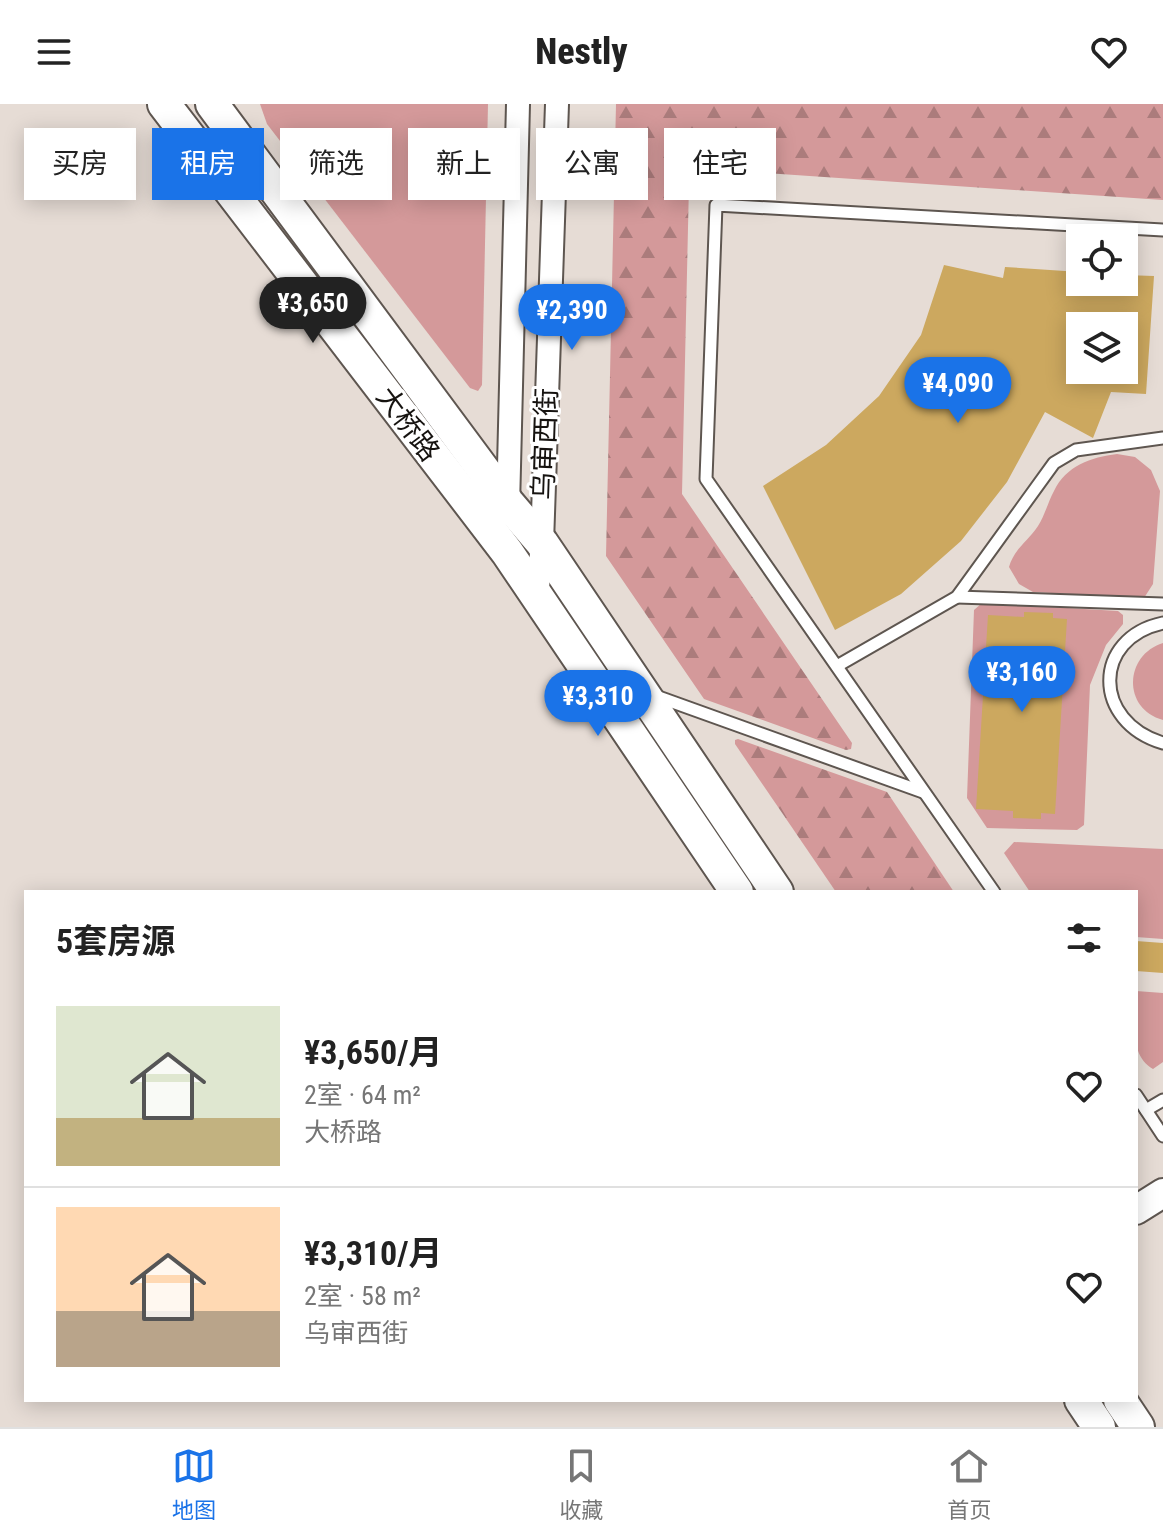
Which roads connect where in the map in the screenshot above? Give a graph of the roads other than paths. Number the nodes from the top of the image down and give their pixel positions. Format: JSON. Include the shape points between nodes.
{"nodes":[{"id":1,"x":164,"y":104,"type":"edge"},
{"id":2,"x":212,"y":104,"type":"edge"},
{"id":3,"x":518,"y":104,"type":"edge"},
{"id":4,"x":557,"y":104,"type":"edge"},
{"id":5,"x":1163,"y":230,"type":"edge"},
{"id":6,"x":1163,"y":438,"type":"edge"},
{"id":7,"x":508,"y":503,"type":"junction"},
{"id":8,"x":542,"y":543,"type":"junction"},
{"id":9,"x":507,"y":552,"type":"junction"},
{"id":10,"x":957,"y":597,"type":"junction"},
{"id":11,"x":537,"y":598,"type":"junction"},
{"id":12,"x":1163,"y":604,"type":"edge"},
{"id":13,"x":1163,"y":623,"type":"edge"},
{"id":14,"x":837,"y":666,"type":"junction"},
{"id":15,"x":642,"y":691,"type":"junction"},
{"id":16,"x":1163,"y":743,"type":"edge"},
{"id":17,"x":925,"y":793,"type":"junction"},
{"id":18,"x":989,"y":889,"type":"edge"},
{"id":19,"x":736,"y":890,"type":"edge"},
{"id":20,"x":776,"y":890,"type":"edge"},
{"id":21,"x":1138,"y":1098,"type":"edge"},
{"id":22,"x":1163,"y":1100,"type":"edge"},
{"id":23,"x":1146,"y":1110,"type":"junction"},
{"id":24,"x":1163,"y":1136,"type":"edge"},
{"id":25,"x":1163,"y":1193,"type":"edge"},
{"id":26,"x":1138,"y":1209,"type":"edge"},
{"id":27,"x":1082,"y":1402,"type":"edge"},
{"id":28,"x":1121,"y":1402,"type":"edge"},
{"id":29,"x":1099,"y":1427,"type":"edge"},
{"id":30,"x":1138,"y":1427,"type":"edge"}],
"edges":[{"from":1,"to":9,"type":"main road","name":"大桥路"},
{"from":2,"to":7,"type":"main road","name":"大桥路"},
{"from":3,"to":7,"type":"street","name":"乌审西街"},
{"from":4,"to":8,"type":"street","name":"乌审西街"},
{"from":5,"to":14,"type":"lane","via":[[716,205],[706,479]]},
{"from":6,"to":10,"type":"lane","via":[[1076,450],[1054,463]]},
{"from":7,"to":8,"type":"main road","name":"乌审西街"},
{"from":7,"to":9,"type":"street","name":"乌审西街"},
{"from":8,"to":11,"type":"street","name":"乌审西街"},
{"from":8,"to":15,"type":"main road","name":"乌审西街"},
{"from":9,"to":11,"type":"main road"},
{"from":10,"to":12,"type":"lane"},
{"from":10,"to":14,"type":"lane"},
{"from":11,"to":19,"type":"main road"},
{"from":13,"to":16,"type":"lane","via":[[1132,635],[1112,668],[1110,687],[1115,708],[1127,725]]},
{"from":14,"to":17,"type":"lane"},
{"from":15,"to":17,"type":"lane"},
{"from":15,"to":20,"type":"main road","name":"乌审西街"},
{"from":17,"to":18,"type":"lane"},
{"from":21,"to":23,"type":"lane"},
{"from":22,"to":23,"type":"lane"},
{"from":23,"to":24,"type":"lane"},
{"from":25,"to":26,"type":"street"},
{"from":27,"to":29,"type":"main road"},
{"from":28,"to":30,"type":"main road"}]}
